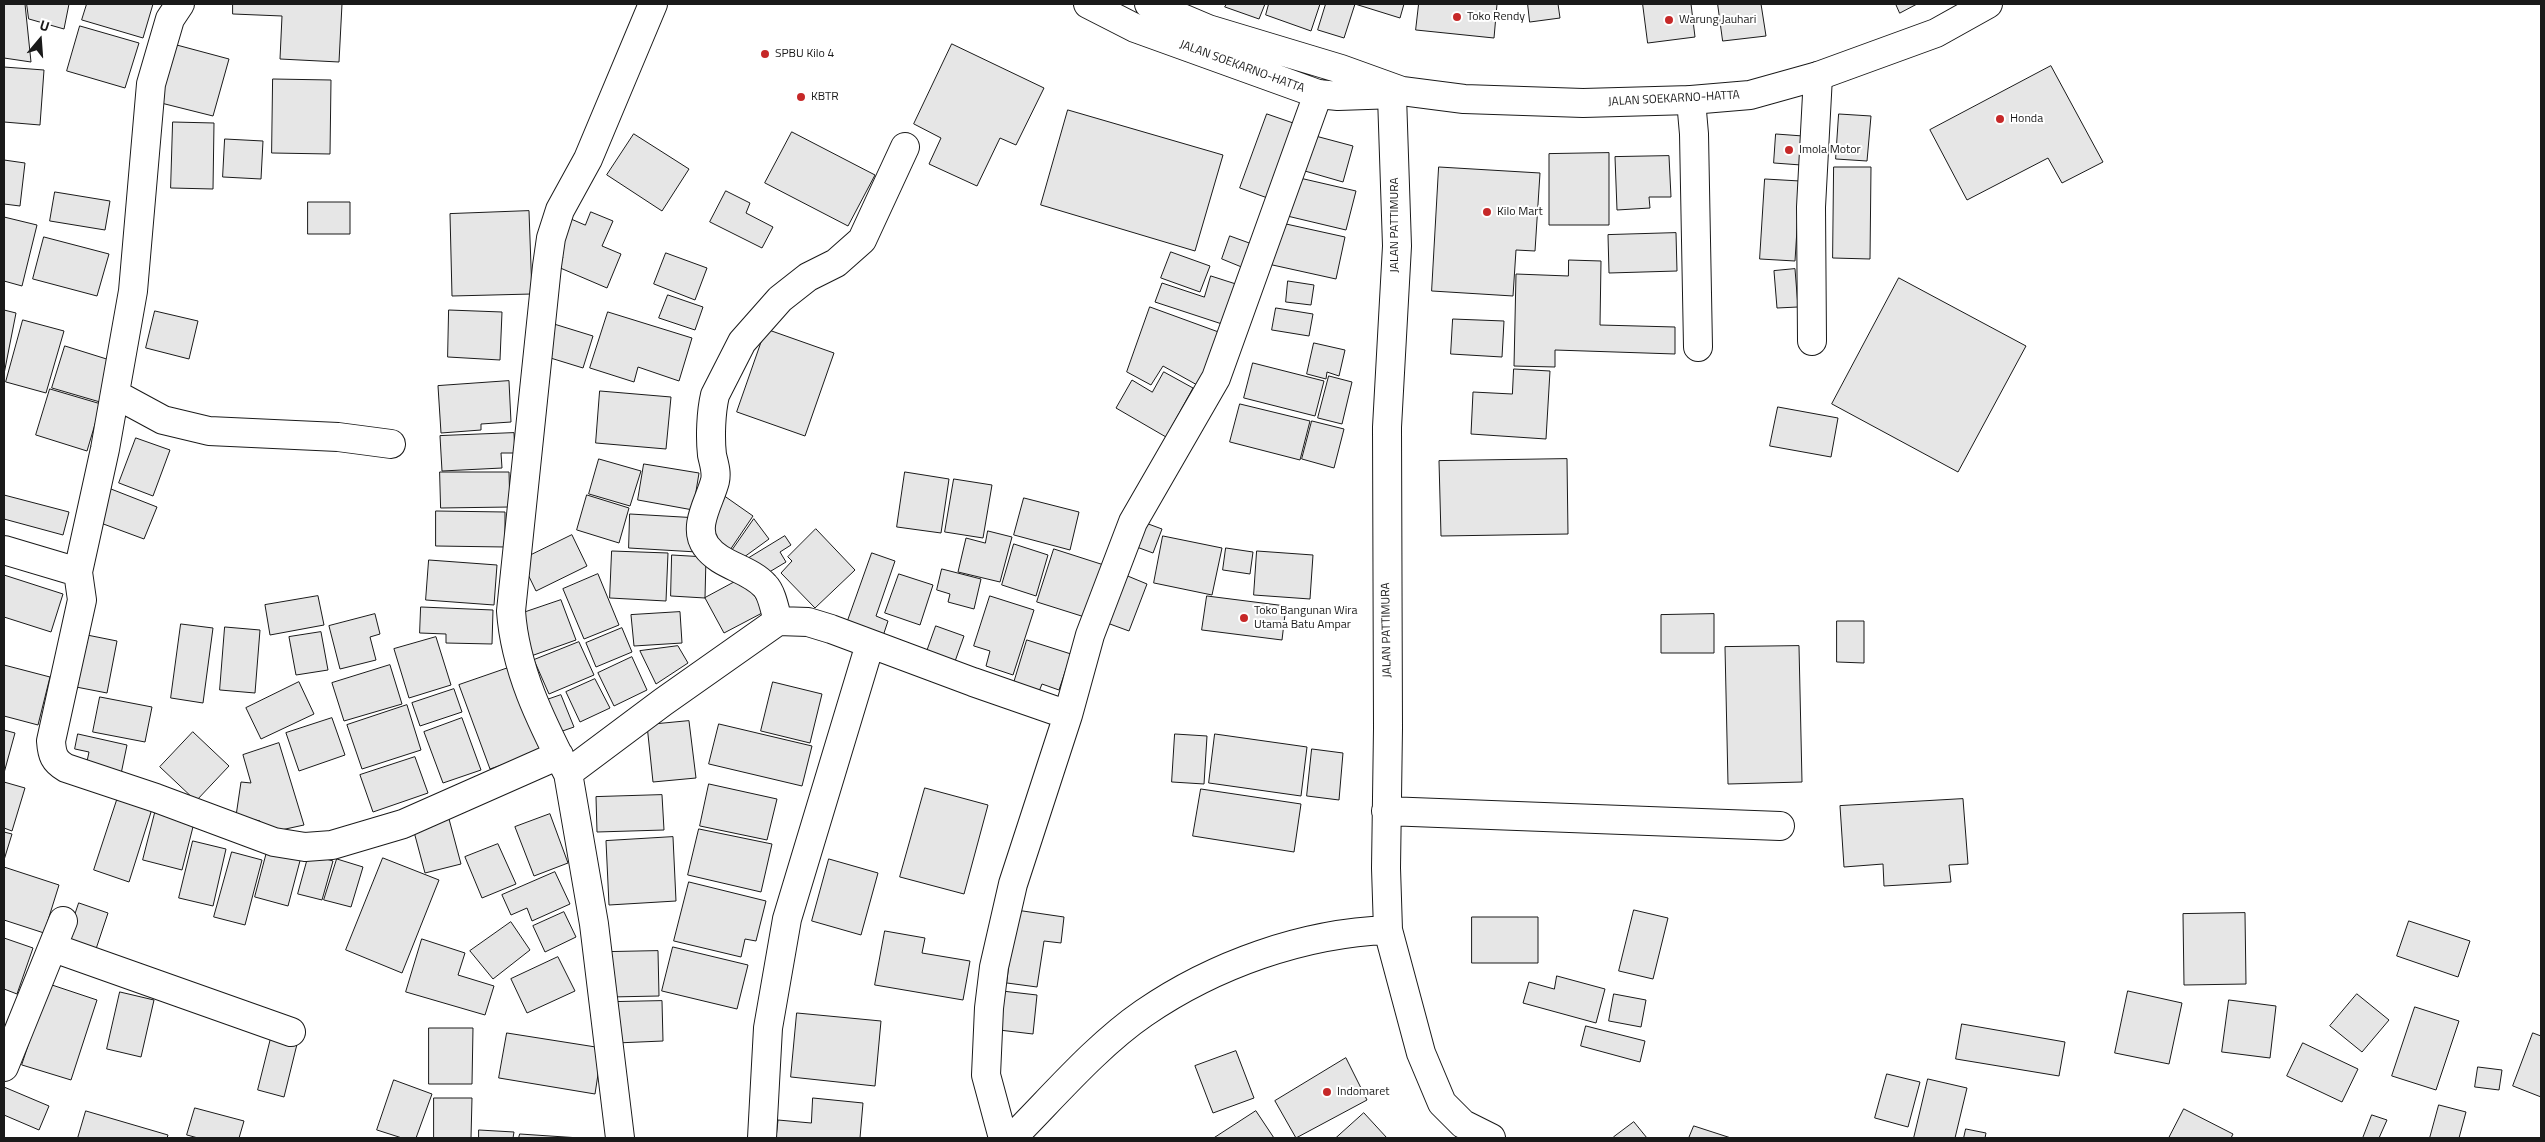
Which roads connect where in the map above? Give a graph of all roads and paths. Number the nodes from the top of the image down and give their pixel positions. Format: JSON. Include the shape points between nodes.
{"nodes":[{"id":1,"x":180,"y":4,"type":"edge"},
{"id":2,"x":654,"y":4,"type":"edge"},
{"id":3,"x":1088,"y":4,"type":"edge"},
{"id":4,"x":1149,"y":4,"type":"edge"},
{"id":5,"x":1988,"y":4,"type":"edge"},
{"id":6,"x":1818,"y":76,"type":"junction"},
{"id":7,"x":1396,"y":91,"type":"junction"},
{"id":8,"x":1318,"y":94,"type":"junction"},
{"id":9,"x":1691,"y":100,"type":"junction"},
{"id":10,"x":906,"y":147,"type":"dead end"},
{"id":11,"x":1812,"y":341,"type":"dead end"},
{"id":12,"x":1698,"y":347,"type":"dead end"},
{"id":13,"x":115,"y":394,"type":"junction"},
{"id":14,"x":391,"y":444,"type":"dead end"},
{"id":15,"x":4,"y":550,"type":"edge"},
{"id":16,"x":78,"y":572,"type":"junction"},
{"id":17,"x":778,"y":621,"type":"junction"},
{"id":18,"x":870,"y":644,"type":"junction"},
{"id":19,"x":1068,"y":715,"type":"junction"},
{"id":20,"x":563,"y":764,"type":"junction"},
{"id":21,"x":1386,"y":811,"type":"junction"},
{"id":22,"x":1780,"y":826,"type":"dead end"},
{"id":23,"x":63,"y":921,"type":"dead end"},
{"id":24,"x":1388,"y":930,"type":"junction"},
{"id":25,"x":54,"y":948,"type":"junction"},
{"id":26,"x":291,"y":1032,"type":"dead end"},
{"id":27,"x":4,"y":1067,"type":"edge"},
{"id":28,"x":1460,"y":1131,"type":"edge"},
{"id":29,"x":620,"y":1138,"type":"edge"},
{"id":30,"x":762,"y":1138,"type":"edge"},
{"id":31,"x":1003,"y":1138,"type":"edge"},
{"id":32,"x":1012,"y":1138,"type":"edge"},
{"id":33,"x":1491,"y":1138,"type":"edge"}],
"edges":[{"from":1,"to":13,"type":"main road","via":[[170,19],[150,84],[133,291]]},
{"from":2,"to":20,"type":"main road","via":[[588,158],[560,210],[547,266],[511,611],[513,638],[524,674],[538,714]]},
{"from":3,"to":8,"type":"main road","name":"JALAN SOEKARNO-HATTA","via":[[1135,28]]},
{"from":4,"to":7,"type":"main road","name":"JALAN SOEKARNO-HATTA","via":[[1208,29]]},
{"from":5,"to":6,"type":"main road","name":"JALAN SOEKARNO-HATTA","via":[[1936,33]]},
{"from":6,"to":9,"type":"main road","name":"JALAN SOEKARNO-HATTA","via":[[1750,94]]},
{"from":6,"to":11,"type":"main road","via":[[1811,207]]},
{"from":7,"to":8,"type":"main road","name":"JALAN SOEKARNO-HATTA"},
{"from":7,"to":9,"type":"main road","name":"JALAN SOEKARNO-HATTA","via":[[1508,101]]},
{"from":7,"to":21,"type":"main road","name":"JALAN PATTIMURA","via":[[1397,246],[1387,427]]},
{"from":8,"to":19,"type":"main road","via":[[1216,378],[1133,522],[1090,635]]},
{"from":9,"to":12,"type":"main road"},
{"from":10,"to":17,"type":"main road","via":[[862,240],[836,263],[808,277],[780,299],[742,342],[715,395],[712,443],[715,479],[704,510],[700,537],[719,558],[767,587]]},
{"from":13,"to":14,"type":"main road","via":[[163,420],[209,431],[338,437]]},
{"from":13,"to":16,"type":"main road"},
{"from":15,"to":16,"type":"main road"},
{"from":16,"to":20,"type":"main road","via":[[81,607],[51,741],[56,762],[66,768],[274,842],[305,847],[332,845],[403,824]]},
{"from":17,"to":18,"type":"main road","via":[[808,622]]},
{"from":17,"to":20,"type":"main road","via":[[663,702]]},
{"from":18,"to":19,"type":"main road"},
{"from":18,"to":30,"type":"main road","via":[[787,919],[768,1028]]},
{"from":19,"to":31,"type":"main road","via":[[1013,884],[994,967],[986,1075]]},
{"from":20,"to":29,"type":"main road","via":[[600,963]]},
{"from":21,"to":22,"type":"main road"},
{"from":21,"to":24,"type":"main road","name":"JALAN PATTIMURA"},
{"from":23,"to":25,"type":"main road"},
{"from":24,"to":28,"type":"main road","name":"JALAN PATTIMURA","via":[[1421,1053],[1442,1103]]},
{"from":24,"to":32,"type":"main road","via":[[1355,931],[1282,948],[1188,986],[1143,1014],[1109,1042]]},
{"from":25,"to":26,"type":"main road"},
{"from":25,"to":27,"type":"main road"},
{"from":28,"to":33,"type":"main road","name":"JALAN PATTIMURA"}]}
